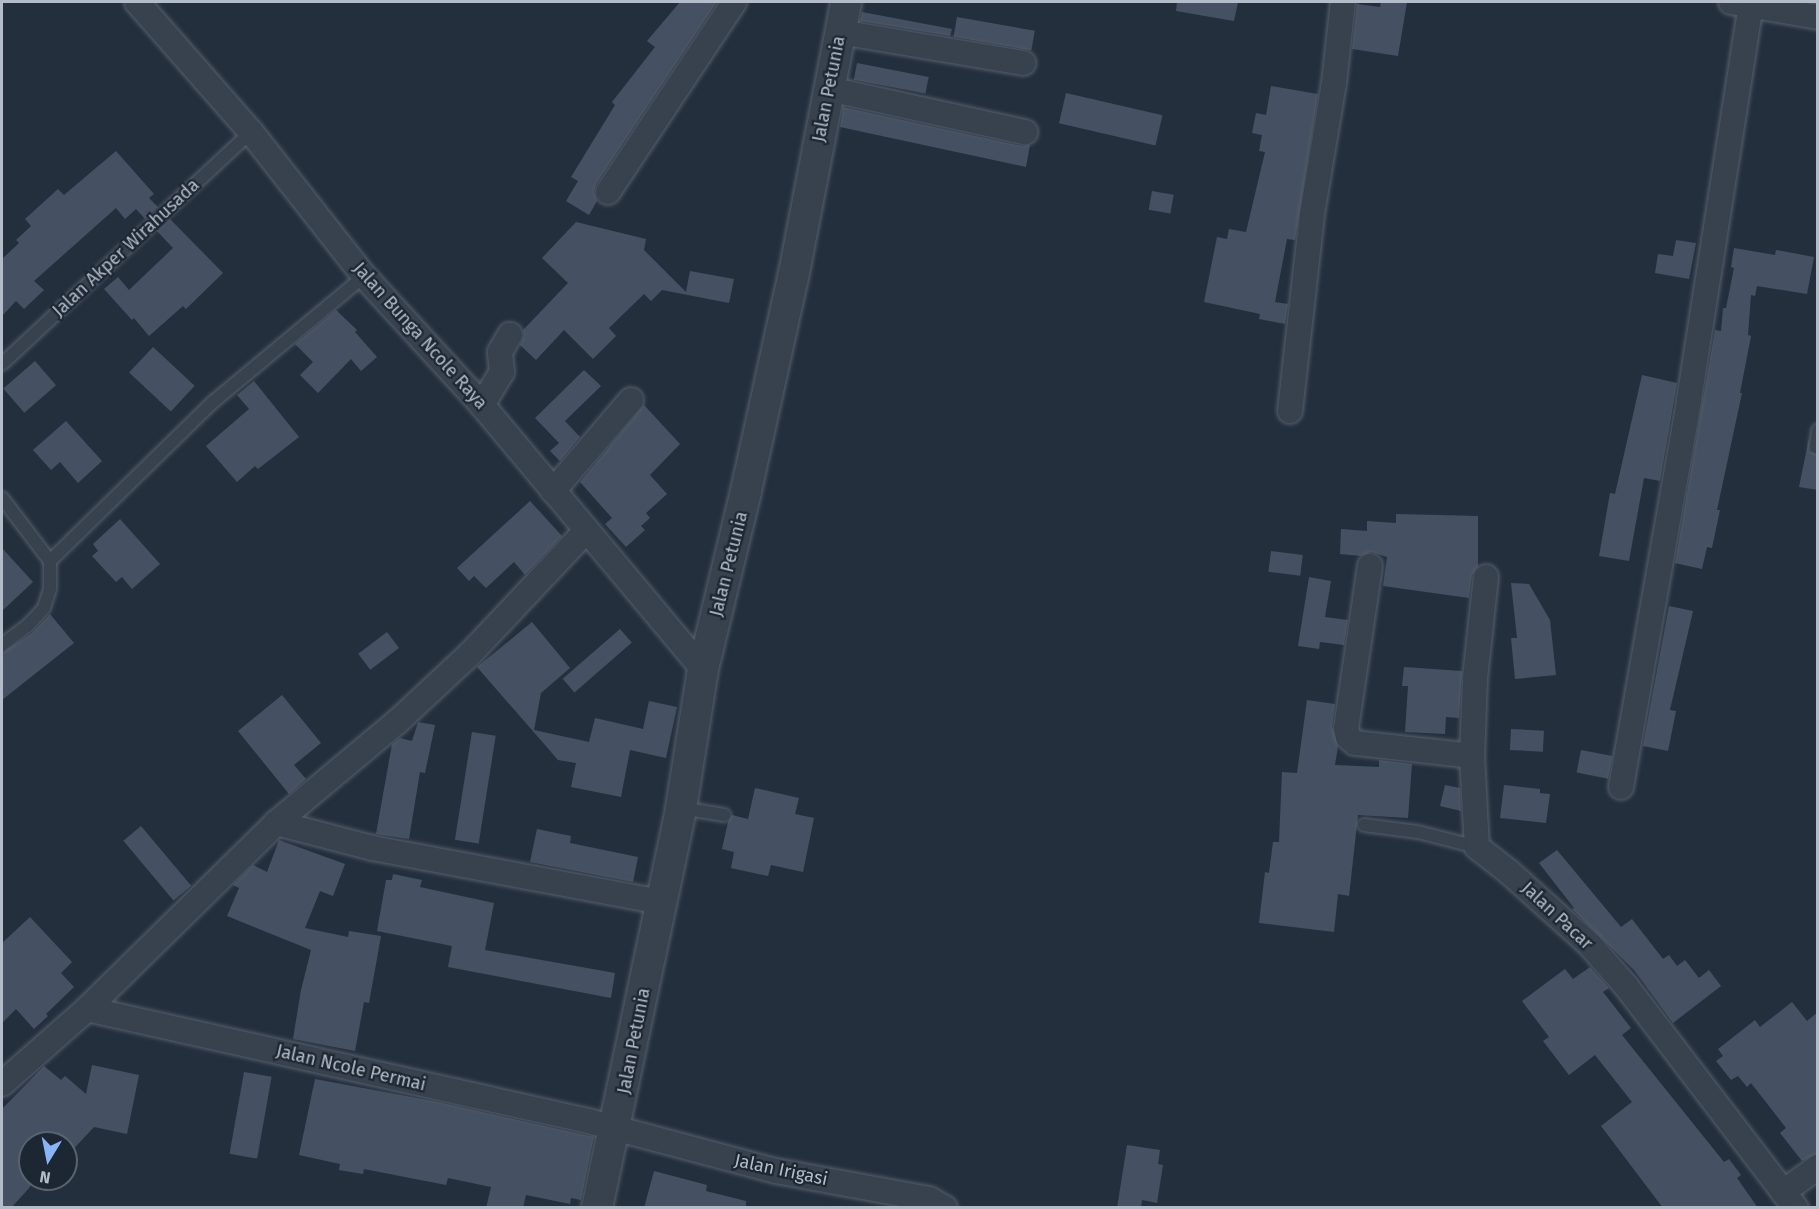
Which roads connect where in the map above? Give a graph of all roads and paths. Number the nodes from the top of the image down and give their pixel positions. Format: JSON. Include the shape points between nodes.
{"nodes":[{"id":1,"x":137,"y":2,"type":"edge"},
{"id":2,"x":734,"y":2,"type":"edge"},
{"id":3,"x":846,"y":2,"type":"edge"},
{"id":4,"x":1343,"y":2,"type":"edge"},
{"id":5,"x":1741,"y":4,"type":"edge"},
{"id":6,"x":1818,"y":17,"type":"edge"},
{"id":7,"x":840,"y":32,"type":"junction"},
{"id":8,"x":1023,"y":63,"type":"dead end"},
{"id":9,"x":829,"y":90,"type":"junction"},
{"id":10,"x":251,"y":132,"type":"junction"},
{"id":11,"x":1024,"y":132,"type":"dead end"},
{"id":12,"x":608,"y":192,"type":"dead end"},
{"id":13,"x":364,"y":276,"type":"junction"},
{"id":14,"x":510,"y":335,"type":"dead end"},
{"id":15,"x":2,"y":364,"type":"edge"},
{"id":16,"x":631,"y":400,"type":"dead end"},
{"id":17,"x":482,"y":405,"type":"junction"},
{"id":18,"x":1290,"y":411,"type":"dead end"},
{"id":19,"x":1818,"y":430,"type":"edge"},
{"id":20,"x":1816,"y":447,"type":"dead end"},
{"id":21,"x":553,"y":491,"type":"junction"},
{"id":22,"x":2,"y":498,"type":"edge"},
{"id":23,"x":587,"y":530,"type":"junction"},
{"id":24,"x":50,"y":561,"type":"junction"},
{"id":25,"x":1370,"y":566,"type":"dead end"},
{"id":26,"x":1486,"y":577,"type":"dead end"},
{"id":27,"x":2,"y":645,"type":"edge"},
{"id":28,"x":703,"y":669,"type":"junction"},
{"id":29,"x":1472,"y":756,"type":"junction"},
{"id":30,"x":1621,"y":787,"type":"dead end"},
{"id":31,"x":681,"y":808,"type":"junction"},
{"id":32,"x":724,"y":815,"type":"dead end"},
{"id":33,"x":276,"y":823,"type":"junction"},
{"id":34,"x":1364,"y":825,"type":"dead end"},
{"id":35,"x":1477,"y":848,"type":"junction"},
{"id":36,"x":662,"y":902,"type":"junction"},
{"id":37,"x":87,"y":1009,"type":"junction"},
{"id":38,"x":2,"y":1084,"type":"edge"},
{"id":39,"x":616,"y":1128,"type":"junction"},
{"id":40,"x":1818,"y":1167,"type":"edge"},
{"id":41,"x":895,"y":1192,"type":"junction"},
{"id":42,"x":1790,"y":1200,"type":"edge"},
{"id":43,"x":597,"y":1208,"type":"edge"},
{"id":44,"x":876,"y":1208,"type":"edge"},
{"id":45,"x":945,"y":1208,"type":"edge"}],
"edges":[{"from":1,"to":10,"type":"street","name":"Jalan Bunga Ncole Raya"},
{"from":2,"to":12,"type":"street"},
{"from":3,"to":7,"type":"street","name":"Jalan Petunia"},
{"from":4,"to":18,"type":"street","via":[[1312,214]]},
{"from":5,"to":6,"type":"street"},
{"from":5,"to":30,"type":"street","via":[[1689,400]]},
{"from":7,"to":8,"type":"street"},
{"from":7,"to":9,"type":"street","name":"Jalan Petunia"},
{"from":9,"to":11,"type":"street"},
{"from":9,"to":28,"type":"street","name":"Jalan Petunia","via":[[794,273]]},
{"from":10,"to":13,"type":"street","name":"Jalan Bunga Ncole Raya"},
{"from":10,"to":15,"type":"lane","name":"Jalan Akper Wirahusada"},
{"from":13,"to":17,"type":"street","name":"Jalan Bunga Ncole Raya"},
{"from":13,"to":24,"type":"lane","via":[[213,402]]},
{"from":14,"to":17,"type":"street","via":[[500,352],[502,372]]},
{"from":16,"to":21,"type":"street"},
{"from":17,"to":21,"type":"street","name":"Jalan Bunga Ncole Raya"},
{"from":19,"to":20,"type":"lane"},
{"from":21,"to":23,"type":"street","name":"Jalan Bunga Ncole Raya"},
{"from":22,"to":24,"type":"lane"},
{"from":23,"to":28,"type":"street","name":"Jalan Bunga Ncole Raya"},
{"from":23,"to":33,"type":"street","via":[[470,654],[397,722]]},
{"from":24,"to":27,"type":"lane","via":[[50,589],[44,608]]},
{"from":25,"to":29,"type":"street","via":[[1346,728],[1348,737],[1355,743]]},
{"from":26,"to":29,"type":"street","via":[[1475,679]]},
{"from":28,"to":31,"type":"street","name":"Jalan Petunia"},
{"from":29,"to":35,"type":"street"},
{"from":31,"to":32,"type":"lane"},
{"from":31,"to":36,"type":"street","name":"Jalan Petunia"},
{"from":33,"to":36,"type":"street","via":[[372,848]]},
{"from":33,"to":37,"type":"street"},
{"from":34,"to":35,"type":"lane","via":[[1418,832]]},
{"from":35,"to":42,"type":"street","name":"Jalan Pacar","via":[[1590,945],[1626,986]]},
{"from":36,"to":39,"type":"street","name":"Jalan Petunia"},
{"from":37,"to":38,"type":"street"},
{"from":37,"to":39,"type":"street","name":"Jalan Ncole Permai"},
{"from":39,"to":41,"type":"street","name":"Jalan Irigasi","via":[[776,1171]]},
{"from":39,"to":43,"type":"street","name":"Jalan Petunia"},
{"from":40,"to":42,"type":"street"},
{"from":41,"to":44,"type":"street"},
{"from":41,"to":45,"type":"street","name":"Jalan Irigasi","via":[[929,1199]]}]}
